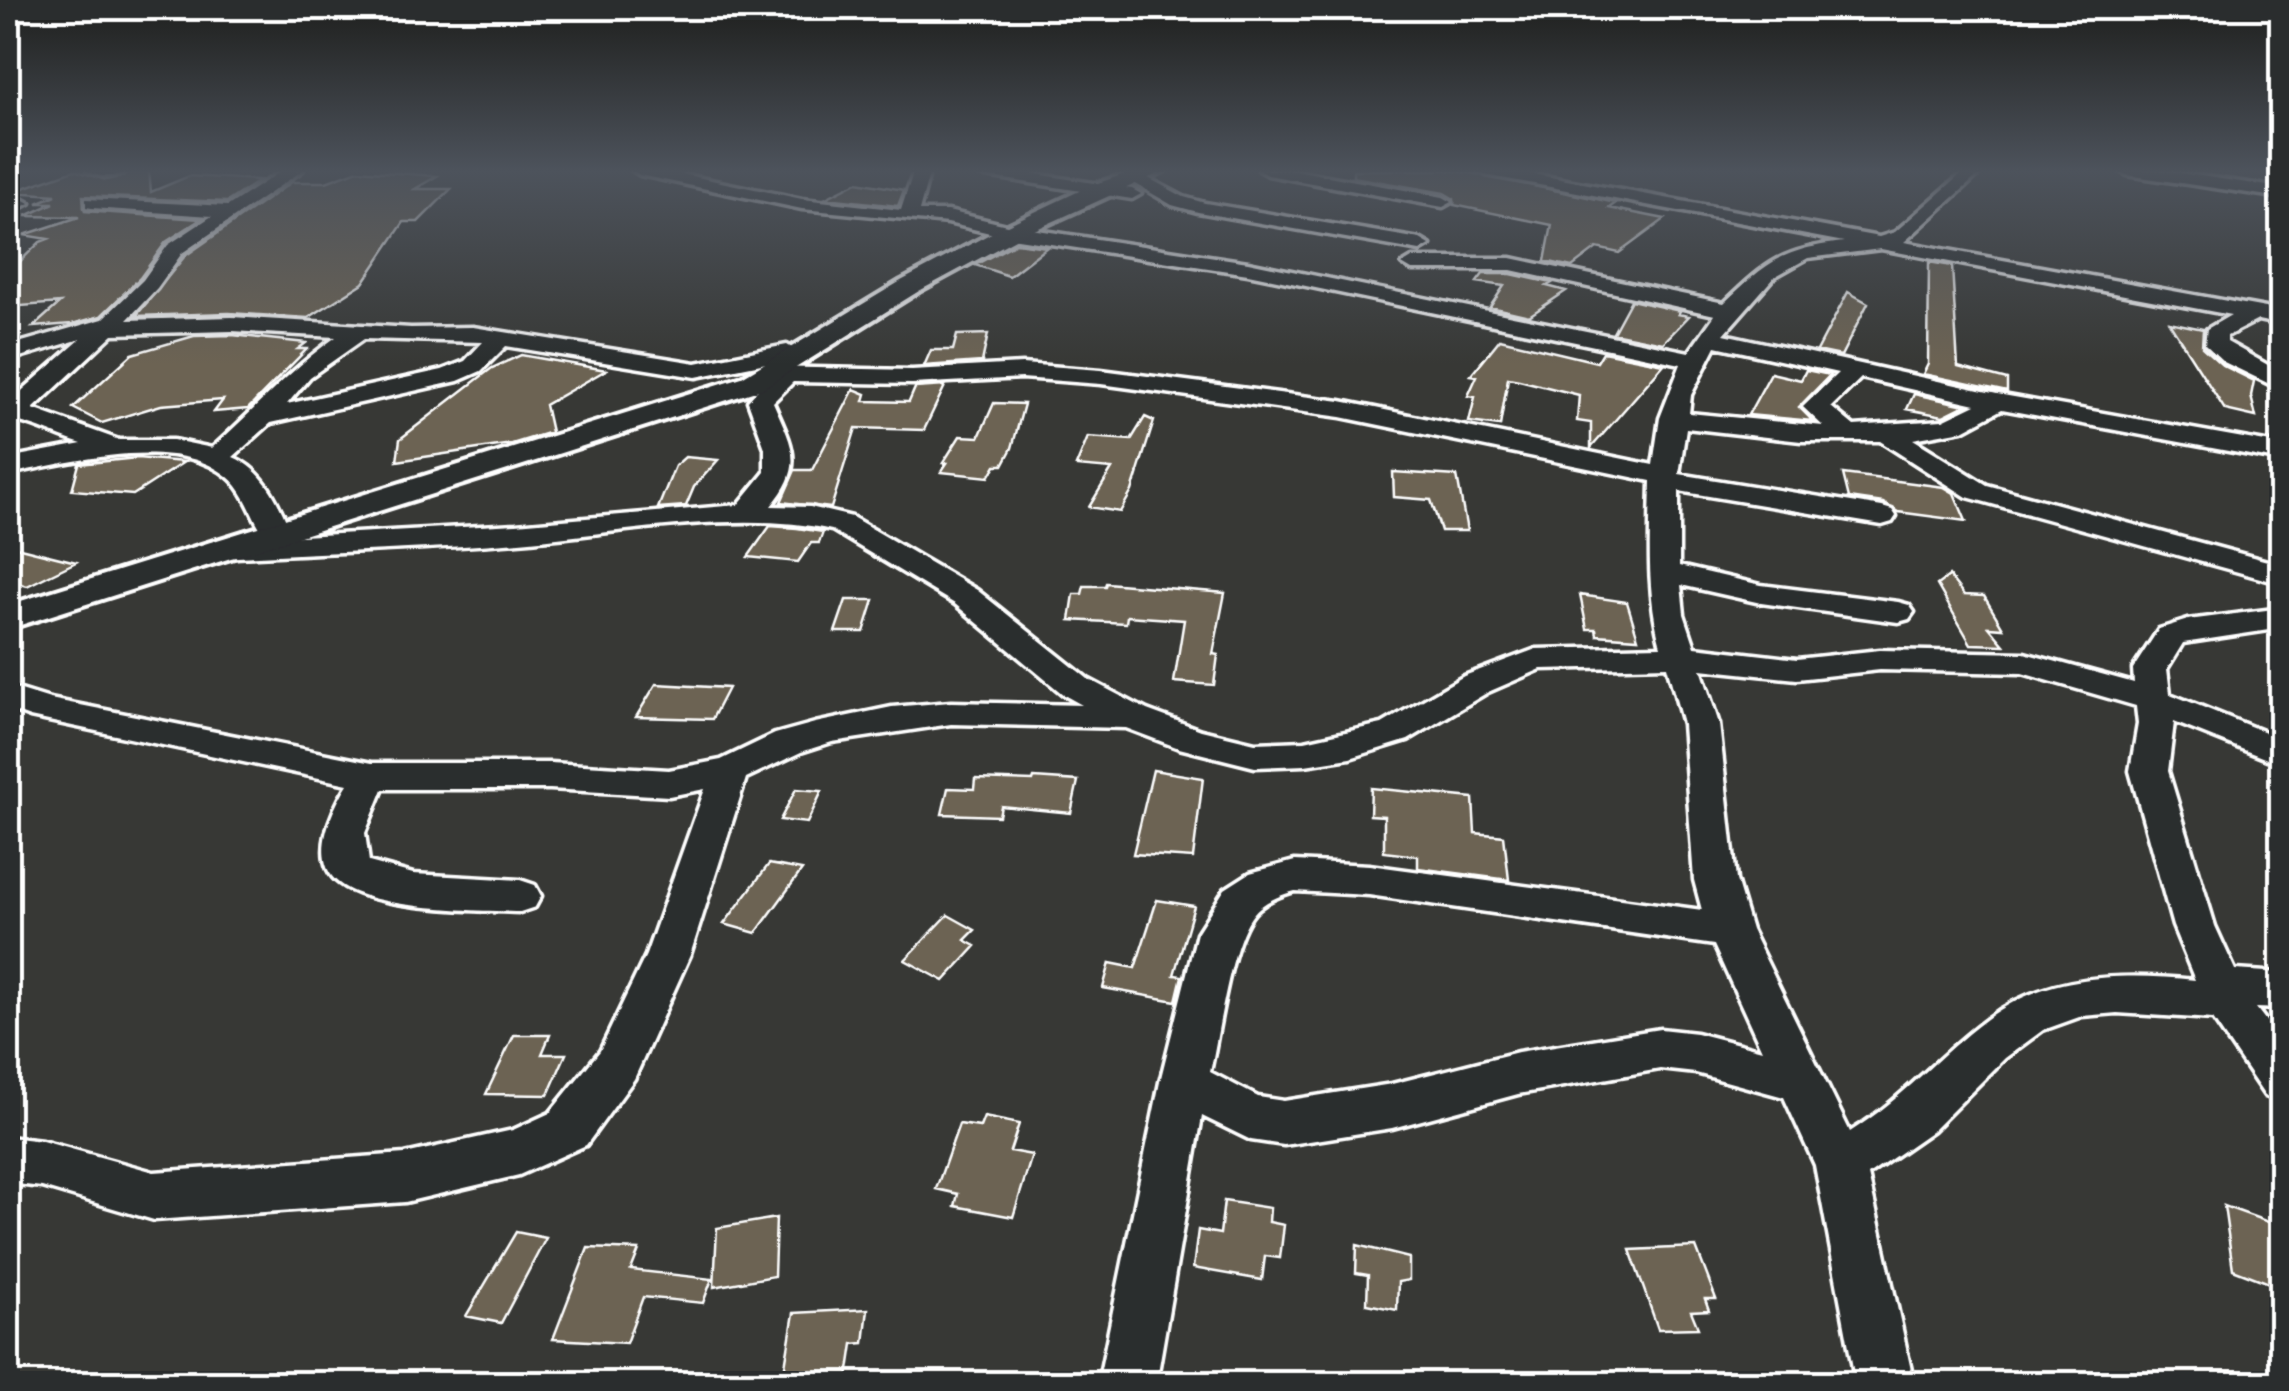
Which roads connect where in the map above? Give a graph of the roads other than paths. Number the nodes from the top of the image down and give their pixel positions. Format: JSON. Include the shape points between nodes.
{"nodes":[{"id":1,"x":194,"y":235,"type":"edge"},
{"id":2,"x":1006,"y":235,"type":"edge"},
{"id":3,"x":1030,"y":235,"type":"edge"},
{"id":4,"x":1329,"y":235,"type":"edge"},
{"id":5,"x":1426,"y":235,"type":"edge"},
{"id":6,"x":1826,"y":235,"type":"edge"},
{"id":7,"x":1903,"y":235,"type":"edge"},
{"id":8,"x":1874,"y":244,"type":"junction"},
{"id":9,"x":1416,"y":254,"type":"junction"},
{"id":10,"x":1405,"y":301,"type":"junction"},
{"id":11,"x":2257,"y":313,"type":"junction"},
{"id":12,"x":2282,"y":318,"type":"edge"},
{"id":13,"x":110,"y":324,"type":"junction"},
{"id":14,"x":360,"y":331,"type":"junction"},
{"id":15,"x":1711,"y":336,"type":"junction"},
{"id":16,"x":501,"y":338,"type":"junction"},
{"id":17,"x":813,"y":346,"type":"junction"},
{"id":18,"x":10,"y":350,"type":"edge"},
{"id":19,"x":62,"y":370,"type":"junction"},
{"id":20,"x":1856,"y":370,"type":"junction"},
{"id":21,"x":775,"y":375,"type":"junction"},
{"id":22,"x":2282,"y":383,"type":"edge"},
{"id":23,"x":1998,"y":401,"type":"junction"},
{"id":24,"x":11,"y":412,"type":"edge"},
{"id":25,"x":262,"y":417,"type":"junction"},
{"id":26,"x":1673,"y":418,"type":"junction"},
{"id":27,"x":1884,"y":432,"type":"junction"},
{"id":28,"x":1849,"y":436,"type":"junction"},
{"id":29,"x":133,"y":447,"type":"junction"},
{"id":30,"x":2282,"y":453,"type":"edge"},
{"id":31,"x":216,"y":458,"type":"junction"},
{"id":32,"x":8,"y":466,"type":"edge"},
{"id":33,"x":1665,"y":478,"type":"junction"},
{"id":34,"x":746,"y":512,"type":"junction"},
{"id":35,"x":1882,"y":516,"type":"dead end"},
{"id":36,"x":275,"y":530,"type":"junction"},
{"id":37,"x":215,"y":550,"type":"junction"},
{"id":38,"x":1664,"y":572,"type":"junction"},
{"id":39,"x":2282,"y":575,"type":"edge"},
{"id":40,"x":1898,"y":612,"type":"dead end"},
{"id":41,"x":8,"y":616,"type":"edge"},
{"id":42,"x":2282,"y":618,"type":"edge"},
{"id":43,"x":1680,"y":656,"type":"junction"},
{"id":44,"x":2150,"y":684,"type":"junction"},
{"id":45,"x":8,"y":696,"type":"edge"},
{"id":46,"x":1134,"y":718,"type":"junction"},
{"id":47,"x":2282,"y":753,"type":"edge"},
{"id":48,"x":730,"y":771,"type":"junction"},
{"id":49,"x":372,"y":776,"type":"junction"},
{"id":50,"x":520,"y":896,"type":"dead end"},
{"id":51,"x":1728,"y":930,"type":"junction"},
{"id":52,"x":2282,"y":990,"type":"edge"},
{"id":53,"x":2224,"y":995,"type":"junction"},
{"id":54,"x":2282,"y":1080,"type":"edge"},
{"id":55,"x":1184,"y":1082,"type":"junction"},
{"id":56,"x":1804,"y":1082,"type":"junction"},
{"id":57,"x":8,"y":1160,"type":"edge"},
{"id":58,"x":1840,"y":1165,"type":"junction"},
{"id":59,"x":1127,"y":1384,"type":"edge"},
{"id":60,"x":1885,"y":1384,"type":"edge"}],
"edges":[{"from":1,"to":13,"type":"street"},
{"from":2,"to":17,"type":"street"},
{"from":3,"to":10,"type":"street","via":[[1248,268]]},
{"from":4,"to":9,"type":"street"},
{"from":5,"to":9,"type":"street"},
{"from":6,"to":8,"type":"street"},
{"from":7,"to":8,"type":"street"},
{"from":8,"to":11,"type":"street"},
{"from":8,"to":15,"type":"street","via":[[1784,261]]},
{"from":9,"to":10,"type":"street"},
{"from":9,"to":15,"type":"street","via":[[1511,264]]},
{"from":10,"to":15,"type":"street"},
{"from":11,"to":12,"type":"street"},
{"from":11,"to":22,"type":"street","via":[[2228,323],[2215,334],[2216,344]]},
{"from":13,"to":14,"type":"street"},
{"from":13,"to":18,"type":"street"},
{"from":13,"to":19,"type":"street"},
{"from":14,"to":16,"type":"street"},
{"from":14,"to":25,"type":"street","via":[[302,372]]},
{"from":15,"to":20,"type":"street"},
{"from":15,"to":26,"type":"street"},
{"from":16,"to":17,"type":"street","via":[[696,370]]},
{"from":16,"to":25,"type":"street","via":[[474,366],[449,376]]},
{"from":17,"to":21,"type":"street"},
{"from":18,"to":19,"type":"street"},
{"from":19,"to":24,"type":"street"},
{"from":20,"to":23,"type":"street"},
{"from":20,"to":28,"type":"street","via":[[1816,407]]},
{"from":21,"to":33,"type":"street","via":[[1022,371],[1101,377],[1342,409]]},
{"from":21,"to":34,"type":"street","via":[[760,401],[782,459],[772,487]]},
{"from":21,"to":36,"type":"street"},
{"from":23,"to":27,"type":"street","via":[[1951,425]]},
{"from":23,"to":30,"type":"street"},
{"from":24,"to":29,"type":"street"},
{"from":25,"to":31,"type":"street"},
{"from":26,"to":28,"type":"street"},
{"from":26,"to":33,"type":"street"},
{"from":27,"to":28,"type":"street"},
{"from":27,"to":39,"type":"street","via":[[1977,491]]},
{"from":29,"to":31,"type":"street"},
{"from":29,"to":32,"type":"street"},
{"from":31,"to":36,"type":"street","via":[[258,489]]},
{"from":33,"to":35,"type":"street"},
{"from":33,"to":38,"type":"street"},
{"from":34,"to":37,"type":"street"},
{"from":34,"to":46,"type":"street","via":[[842,524],[966,598],[1076,686]]},
{"from":36,"to":37,"type":"street"},
{"from":37,"to":41,"type":"street"},
{"from":38,"to":40,"type":"street","via":[[1761,594]]},
{"from":38,"to":43,"type":"street"},
{"from":42,"to":44,"type":"street","via":[[2172,636]]},
{"from":43,"to":44,"type":"street","via":[[1796,669],[1880,660],[1984,661]]},
{"from":43,"to":46,"type":"street","via":[[1536,659],[1476,684],[1396,732],[1305,754],[1255,755]]},
{"from":43,"to":51,"type":"street","via":[[1701,724],[1715,880]]},
{"from":44,"to":47,"type":"street"},
{"from":44,"to":53,"type":"street","via":[[2154,793],[2194,926]]},
{"from":45,"to":49,"type":"street"},
{"from":46,"to":48,"type":"street","via":[[1009,712],[892,719],[802,739]]},
{"from":48,"to":49,"type":"street","via":[[669,784]]},
{"from":48,"to":57,"type":"street","via":[[668,956],[617,1065],[568,1130],[519,1152],[405,1178],[154,1196]]},
{"from":49,"to":50,"type":"street","via":[[341,846],[352,872],[402,886]]},
{"from":51,"to":55,"type":"street","via":[[1369,880],[1295,876],[1265,884],[1240,900],[1220,933]]},
{"from":51,"to":56,"type":"street"},
{"from":52,"to":53,"type":"street"},
{"from":53,"to":54,"type":"street"},
{"from":53,"to":58,"type":"street","via":[[2082,998],[2027,1017],[2000,1032],[1917,1114]]},
{"from":55,"to":56,"type":"street","via":[[1251,1118],[1284,1124],[1392,1106],[1518,1072],[1660,1050]]},
{"from":55,"to":59,"type":"street"},
{"from":56,"to":58,"type":"street"},
{"from":58,"to":60,"type":"street"}]}
